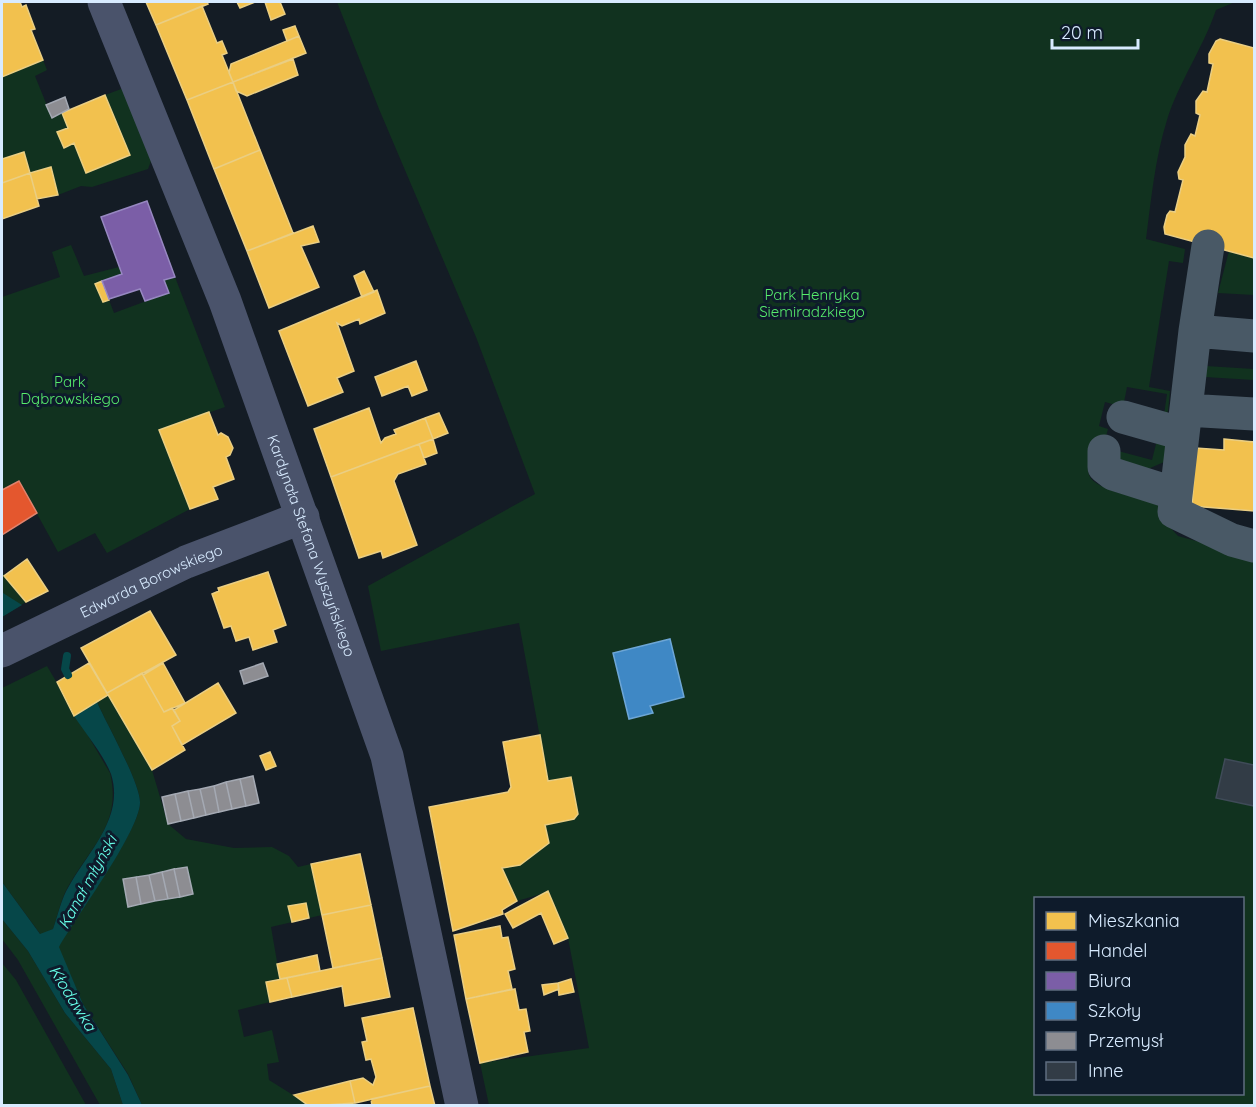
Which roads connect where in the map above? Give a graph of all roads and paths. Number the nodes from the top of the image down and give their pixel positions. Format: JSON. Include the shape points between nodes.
{"nodes":[{"id":1,"x":104,"y":2,"type":"edge"},
{"id":2,"x":1208,"y":246,"type":"dead end"},
{"id":3,"x":1195,"y":331,"type":"junction"},
{"id":4,"x":1254,"y":336,"type":"edge"},
{"id":5,"x":1254,"y":414,"type":"edge"},
{"id":6,"x":1122,"y":417,"type":"dead end"},
{"id":7,"x":1184,"y":422,"type":"junction"},
{"id":8,"x":1104,"y":451,"type":"dead end"},
{"id":9,"x":1176,"y":494,"type":"junction"},
{"id":10,"x":303,"y":517,"type":"junction"},
{"id":11,"x":1254,"y":546,"type":"edge"},
{"id":12,"x":10,"y":647,"type":"edge"},
{"id":13,"x":462,"y":1106,"type":"edge"}],
"edges":[{"from":1,"to":10,"type":"main road","name":"Kardynała Stefana Wyszyńskiego","via":[[225,301]]},
{"from":2,"to":3,"type":"lane"},
{"from":3,"to":4,"type":"lane"},
{"from":3,"to":7,"type":"lane"},
{"from":5,"to":7,"type":"lane"},
{"from":6,"to":7,"type":"lane"},
{"from":7,"to":9,"type":"lane"},
{"from":8,"to":9,"type":"lane","via":[[1104,467],[1113,474]]},
{"from":9,"to":11,"type":"lane","via":[[1174,512],[1232,540]]},
{"from":10,"to":12,"type":"main road","name":"Edwarda Borowskiego","via":[[186,562]]},
{"from":10,"to":13,"type":"main road","name":"Kardynała Stefana Wyszyńskiego","via":[[387,756]]}]}
